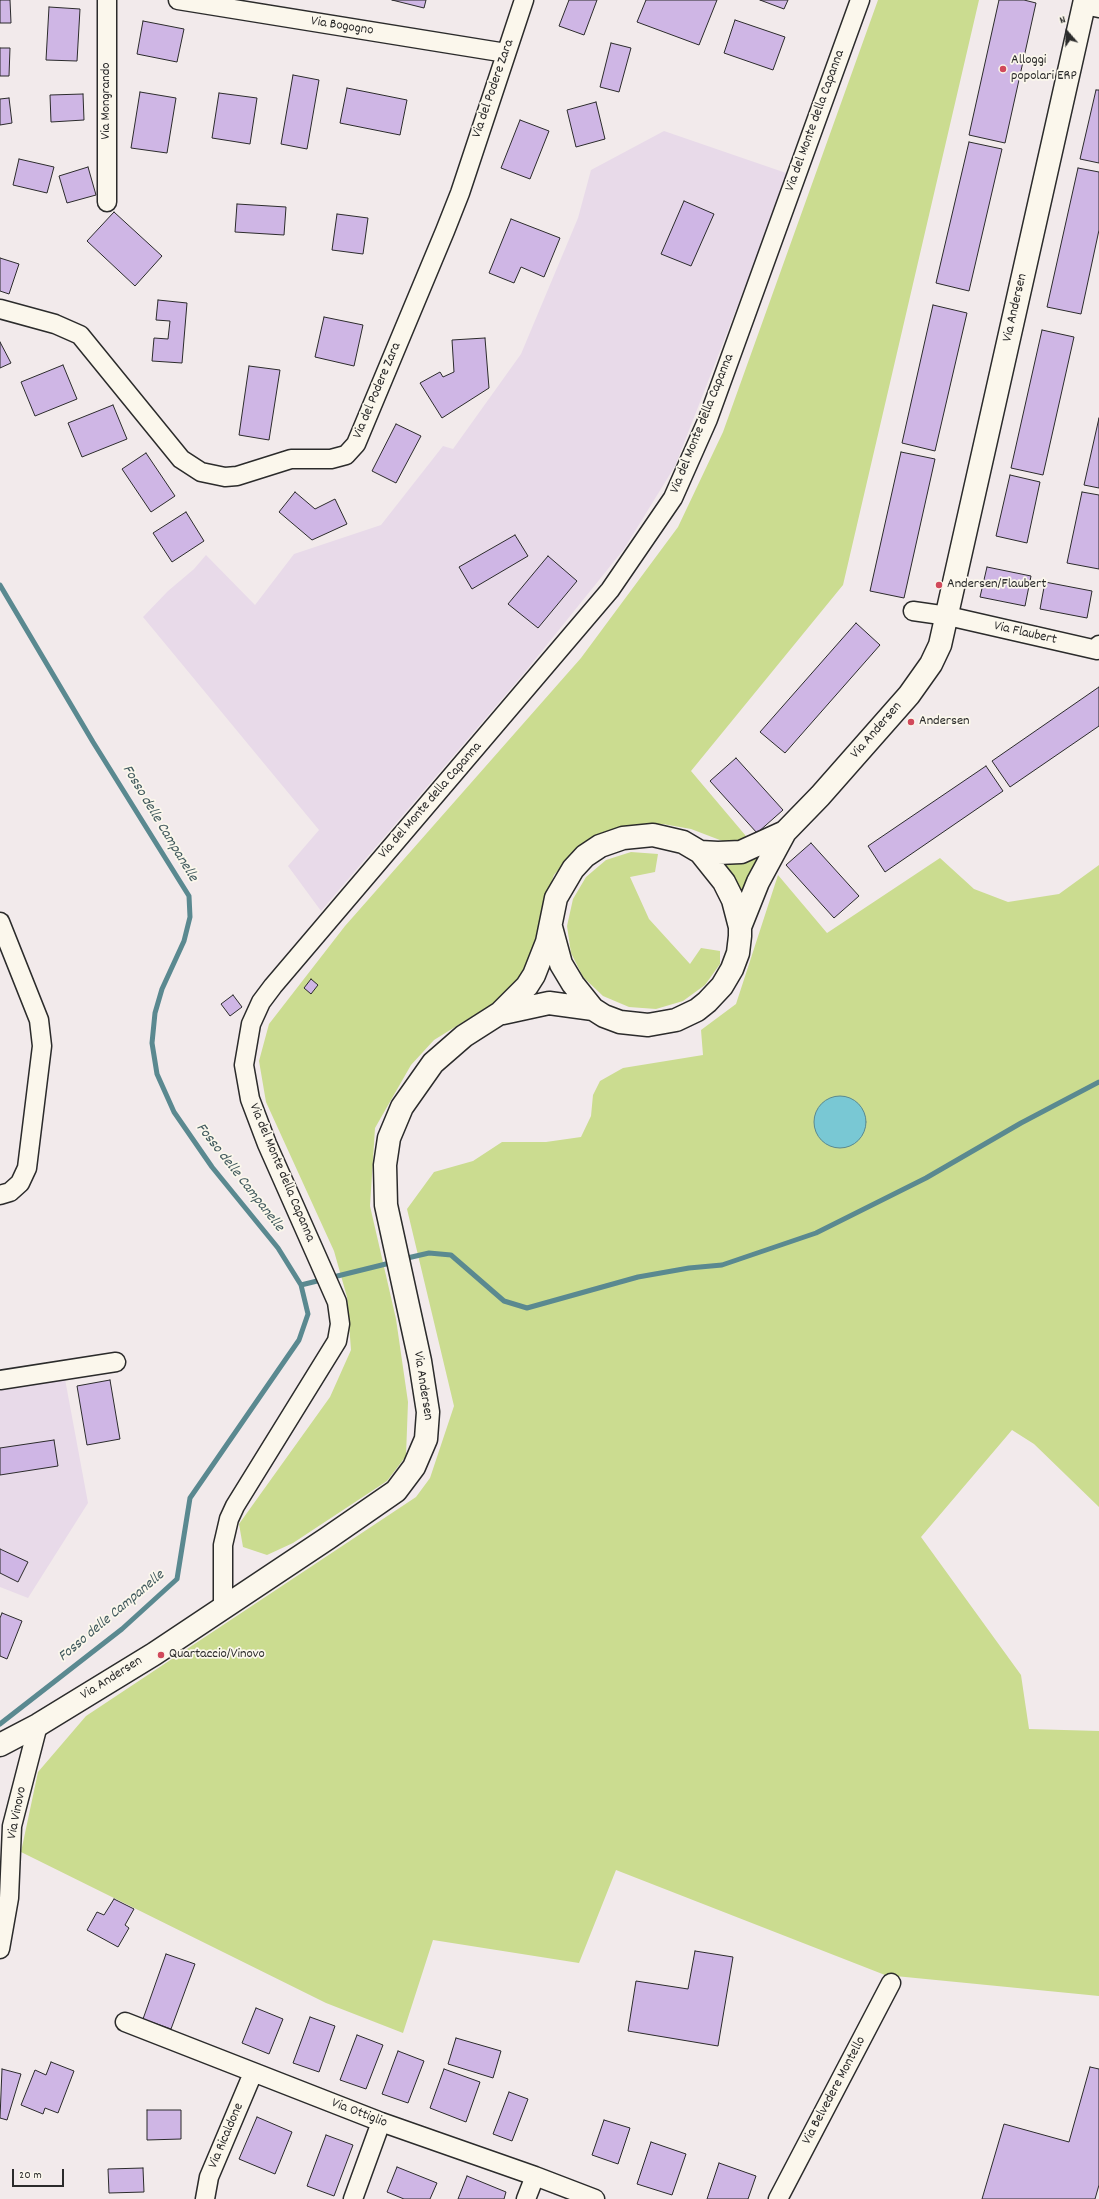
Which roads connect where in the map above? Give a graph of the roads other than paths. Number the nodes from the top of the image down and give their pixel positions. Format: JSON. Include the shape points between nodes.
{"nodes":[{"id":1,"x":107,"y":0,"type":"edge"},
{"id":2,"x":178,"y":0,"type":"edge"},
{"id":3,"x":524,"y":0,"type":"edge"},
{"id":4,"x":860,"y":0,"type":"edge"},
{"id":5,"x":1089,"y":4,"type":"edge"},
{"id":6,"x":506,"y":53,"type":"junction"},
{"id":7,"x":108,"y":202,"type":"dead end"},
{"id":8,"x":0,"y":309,"type":"edge"},
{"id":9,"x":913,"y":611,"type":"dead end"},
{"id":10,"x":948,"y":616,"type":"junction"},
{"id":11,"x":1099,"y":644,"type":"edge"},
{"id":12,"x":785,"y":832,"type":"junction"},
{"id":13,"x":700,"y":852,"type":"junction"},
{"id":14,"x":0,"y":922,"type":"edge"},
{"id":15,"x":551,"y":927,"type":"junction"},
{"id":16,"x":740,"y":927,"type":"junction"},
{"id":17,"x":593,"y":1009,"type":"junction"},
{"id":18,"x":500,"y":1013,"type":"junction"},
{"id":19,"x":0,"y":1195,"type":"edge"},
{"id":20,"x":116,"y":1362,"type":"dead end"},
{"id":21,"x":0,"y":1380,"type":"edge"},
{"id":22,"x":223,"y":1606,"type":"junction"},
{"id":23,"x":38,"y":1725,"type":"junction"},
{"id":24,"x":0,"y":1745,"type":"edge"},
{"id":25,"x":0,"y":1949,"type":"edge"},
{"id":26,"x":891,"y":1983,"type":"dead end"},
{"id":27,"x":125,"y":2022,"type":"dead end"},
{"id":28,"x":253,"y":2073,"type":"junction"},
{"id":29,"x":381,"y":2122,"type":"junction"},
{"id":30,"x":535,"y":2176,"type":"junction"},
{"id":31,"x":205,"y":2199,"type":"edge"},
{"id":32,"x":353,"y":2199,"type":"edge"},
{"id":33,"x":526,"y":2199,"type":"edge"},
{"id":34,"x":595,"y":2199,"type":"edge"},
{"id":35,"x":778,"y":2199,"type":"edge"}],
"edges":[{"from":1,"to":7,"type":"street","name":"Via Mongrando"},
{"from":2,"to":6,"type":"street","name":"Via Bogogno"},
{"from":3,"to":6,"type":"street","name":"Via del Podere Zara"},
{"from":4,"to":22,"type":"street","name":"Via del Monte della Capanna","via":[[708,419],[673,498],[610,590],[273,986],[261,1002],[251,1024],[245,1057],[249,1095],[267,1144],[337,1302],[339,1313],[337,1341],[235,1506],[229,1520],[223,1545]]},
{"from":5,"to":10,"type":"street","name":"Via Andersen"},
{"from":6,"to":8,"type":"street","name":"Via del Podere Zara","via":[[460,193],[356,444],[346,455],[331,459],[291,459],[237,476],[225,477],[201,472],[181,459],[80,335],[55,324]]},
{"from":9,"to":10,"type":"street"},
{"from":10,"to":11,"type":"street","name":"Via Flaubert","via":[[1097,650]]},
{"from":10,"to":12,"type":"street","name":"Via Andersen","via":[[938,650],[916,685]]},
{"from":12,"to":13,"type":"street","name":"Via Andersen","via":[[742,852]]},
{"from":12,"to":16,"type":"street","name":"Via Andersen","via":[[758,882]]},
{"from":13,"to":15,"type":"street","name":"Via Andersen","via":[[683,842],[653,835],[623,838],[600,846],[585,856],[565,880],[556,898]]},
{"from":13,"to":16,"type":"street","name":"Via Andersen","via":[[728,890]]},
{"from":14,"to":19,"type":"street","via":[[39,1020],[42,1046],[27,1168],[20,1183],[10,1192]]},
{"from":15,"to":17,"type":"street","name":"Via Andersen","via":[[561,964]]},
{"from":15,"to":18,"type":"street","name":"Via Andersen","via":[[534,975],[516,999]]},
{"from":16,"to":17,"type":"street","name":"Via Andersen","via":[[738,953],[732,969],[714,996],[697,1010],[676,1020],[648,1025],[620,1022]]},
{"from":17,"to":18,"type":"street","name":"Via Andersen","via":[[549,1003]]},
{"from":18,"to":22,"type":"street","name":"Via Andersen","via":[[464,1036],[433,1063],[396,1119],[387,1148],[386,1205],[427,1403],[428,1430],[418,1459],[396,1491]]},
{"from":20,"to":21,"type":"street"},
{"from":22,"to":23,"type":"street","name":"Via Andersen","via":[[154,1654]]},
{"from":23,"to":24,"type":"street","name":"Via Andersen"},
{"from":23,"to":25,"type":"street","name":"Via Vinovo","via":[[12,1826],[9,1898]]},
{"from":26,"to":35,"type":"street","name":"Via Belvedere Montello"},
{"from":27,"to":28,"type":"street","name":"Via Ottiglio"},
{"from":28,"to":29,"type":"street","name":"Via Ottiglio"},
{"from":28,"to":31,"type":"street","name":"Via Ricaldone","via":[[209,2177]]},
{"from":29,"to":30,"type":"street","name":"Via Ottiglio"},
{"from":29,"to":32,"type":"street"},
{"from":30,"to":33,"type":"street"},
{"from":30,"to":34,"type":"street","name":"Via Ottiglio"}]}
